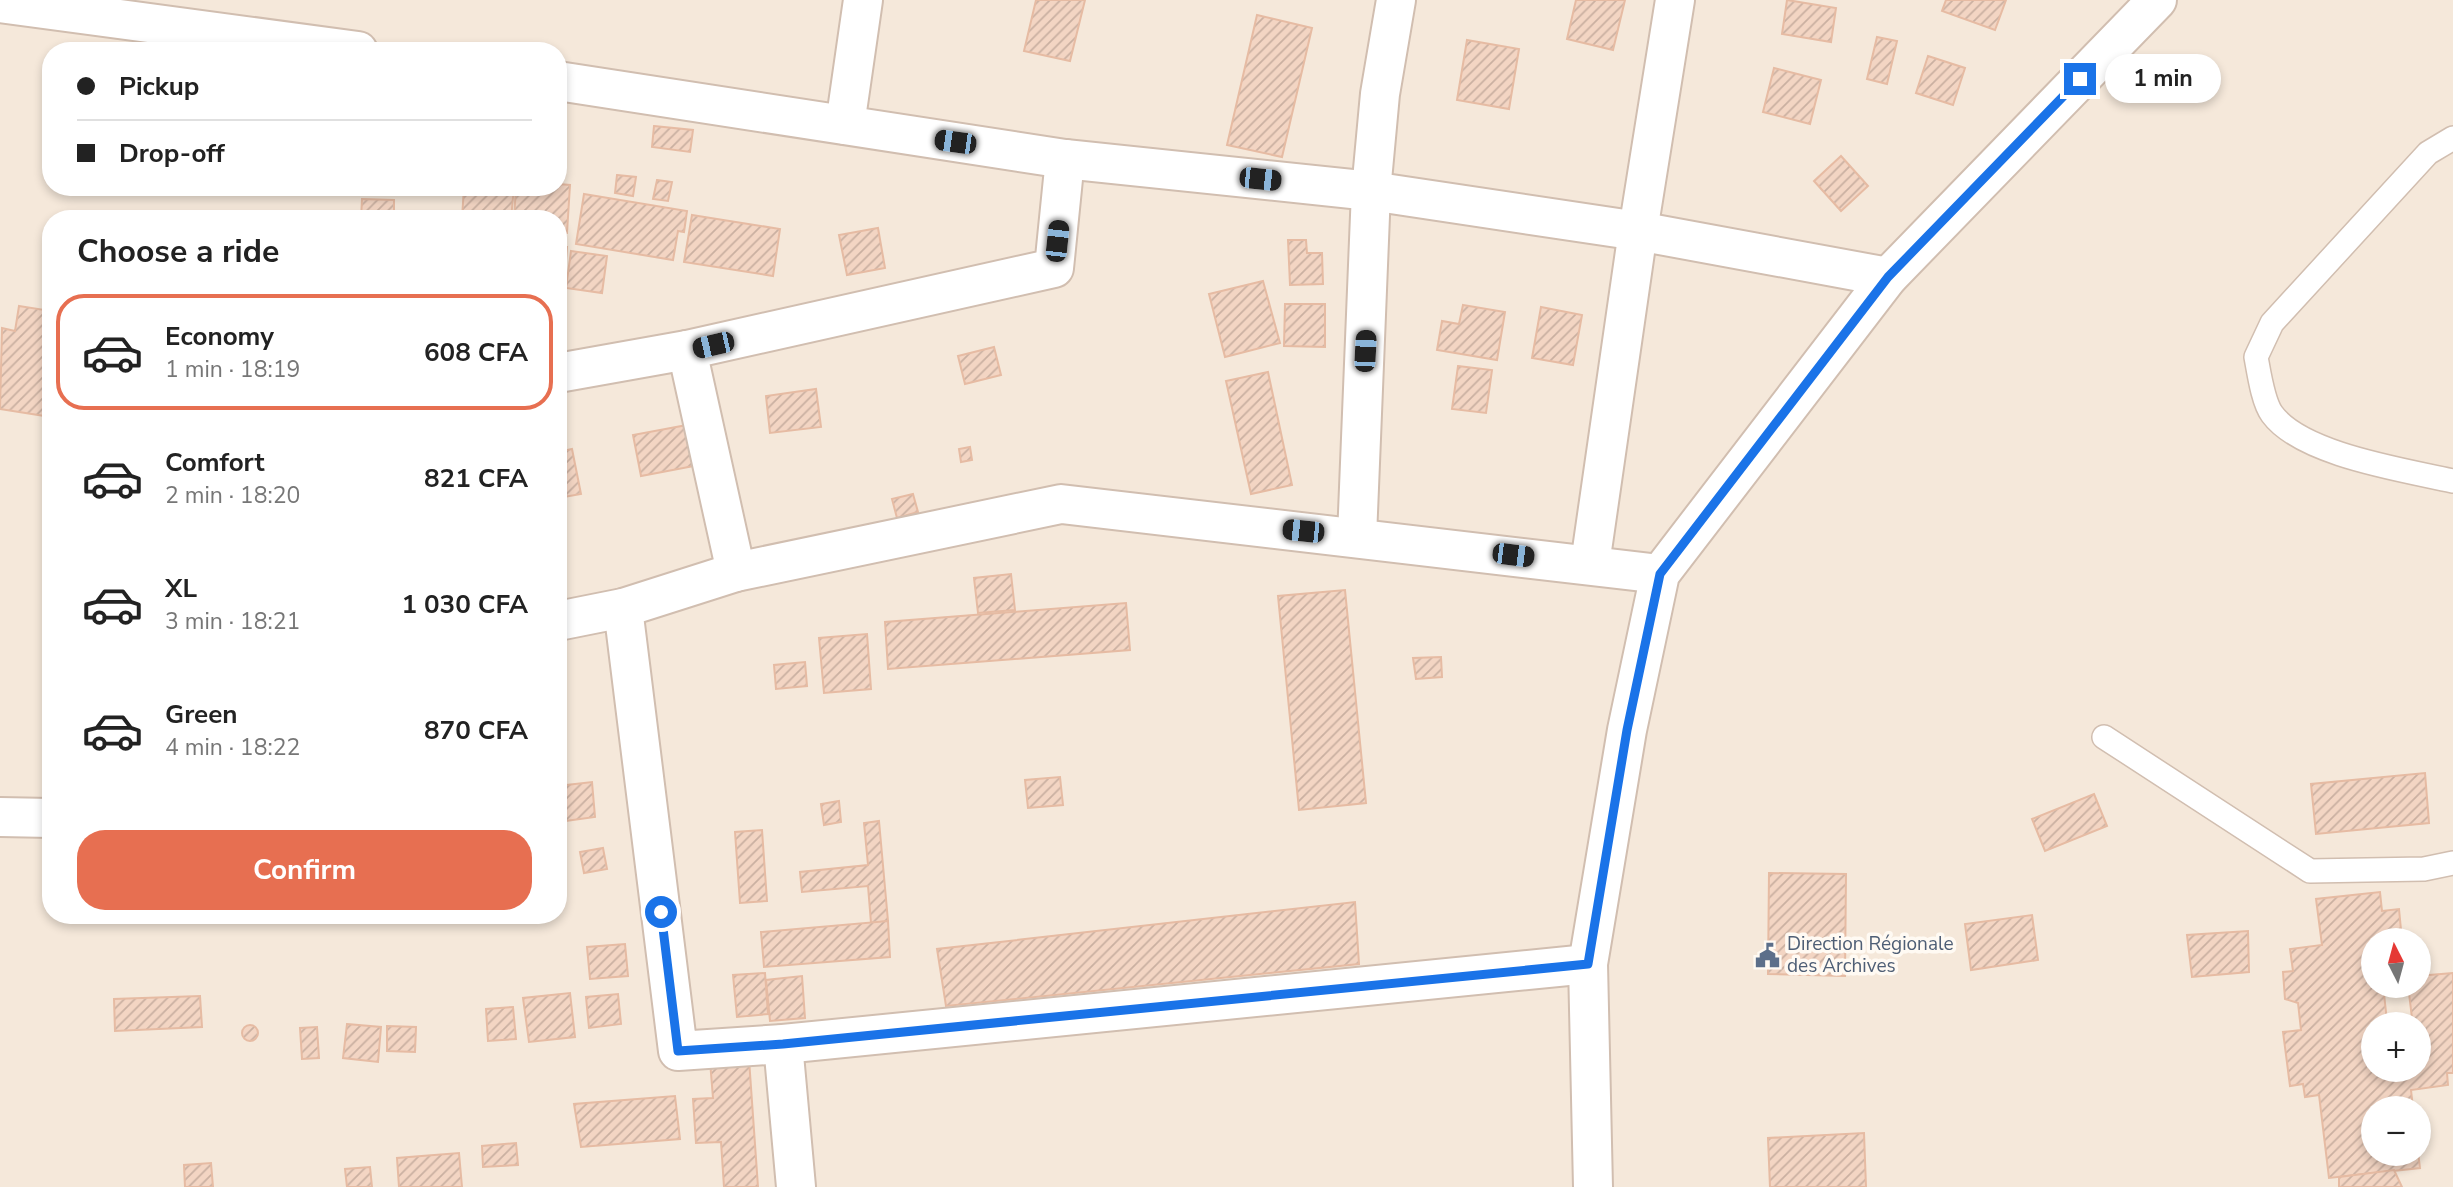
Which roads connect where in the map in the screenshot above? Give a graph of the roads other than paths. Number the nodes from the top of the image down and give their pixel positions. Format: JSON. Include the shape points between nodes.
{"nodes":[{"id":1,"x":863,"y":0,"type":"edge"},
{"id":2,"x":1395,"y":0,"type":"edge"},
{"id":3,"x":1675,"y":0,"type":"edge"},
{"id":4,"x":2157,"y":0,"type":"edge"},
{"id":5,"x":0,"y":2,"type":"edge"},
{"id":6,"x":292,"y":42,"type":"edge"},
{"id":7,"x":567,"y":82,"type":"edge"},
{"id":8,"x":845,"y":125,"type":"junction"},
{"id":9,"x":2453,"y":138,"type":"edge"},
{"id":10,"x":1065,"y":159,"type":"junction"},
{"id":11,"x":1371,"y":191,"type":"junction"},
{"id":12,"x":1638,"y":231,"type":"junction"},
{"id":13,"x":1888,"y":277,"type":"junction"},
{"id":14,"x":687,"y":351,"type":"junction"},
{"id":15,"x":567,"y":371,"type":"edge"},
{"id":16,"x":2453,"y":481,"type":"edge"},
{"id":17,"x":1357,"y":537,"type":"junction"},
{"id":18,"x":1590,"y":564,"type":"junction"},
{"id":19,"x":736,"y":572,"type":"junction"},
{"id":20,"x":1660,"y":574,"type":"junction"},
{"id":21,"x":623,"y":608,"type":"junction"},
{"id":22,"x":567,"y":619,"type":"edge"},
{"id":23,"x":2104,"y":737,"type":"dead end"},
{"id":24,"x":0,"y":817,"type":"edge"},
{"id":25,"x":42,"y":818,"type":"edge"},
{"id":26,"x":2453,"y":863,"type":"edge"},
{"id":27,"x":1588,"y":964,"type":"junction"},
{"id":28,"x":783,"y":1044,"type":"junction"},
{"id":29,"x":796,"y":1187,"type":"edge"},
{"id":30,"x":1592,"y":1187,"type":"edge"}],
"edges":[{"from":1,"to":8,"type":"street"},
{"from":2,"to":11,"type":"street"},
{"from":3,"to":12,"type":"street"},
{"from":4,"to":13,"type":"street"},
{"from":5,"to":6,"type":"street"},
{"from":7,"to":8,"type":"street"},
{"from":8,"to":10,"type":"street"},
{"from":9,"to":16,"type":"lane","via":[[2428,153],[2272,323],[2256,357],[2271,414],[2298,438],[2349,456]]},
{"from":10,"to":11,"type":"street"},
{"from":10,"to":14,"type":"street","via":[[1054,268]]},
{"from":11,"to":12,"type":"street"},
{"from":11,"to":17,"type":"street"},
{"from":12,"to":13,"type":"street"},
{"from":12,"to":18,"type":"street"},
{"from":13,"to":20,"type":"street"},
{"from":14,"to":15,"type":"street"},
{"from":14,"to":19,"type":"street"},
{"from":17,"to":18,"type":"street"},
{"from":17,"to":19,"type":"street","via":[[1061,504]]},
{"from":18,"to":20,"type":"street"},
{"from":19,"to":21,"type":"street"},
{"from":20,"to":27,"type":"street","via":[[1627,730]]},
{"from":21,"to":22,"type":"street"},
{"from":21,"to":28,"type":"street","via":[[678,1051]]},
{"from":23,"to":26,"type":"lane","via":[[2310,871],[2424,869]]},
{"from":24,"to":25,"type":"street"},
{"from":27,"to":28,"type":"street"},
{"from":27,"to":30,"type":"street"},
{"from":28,"to":29,"type":"street"}]}
